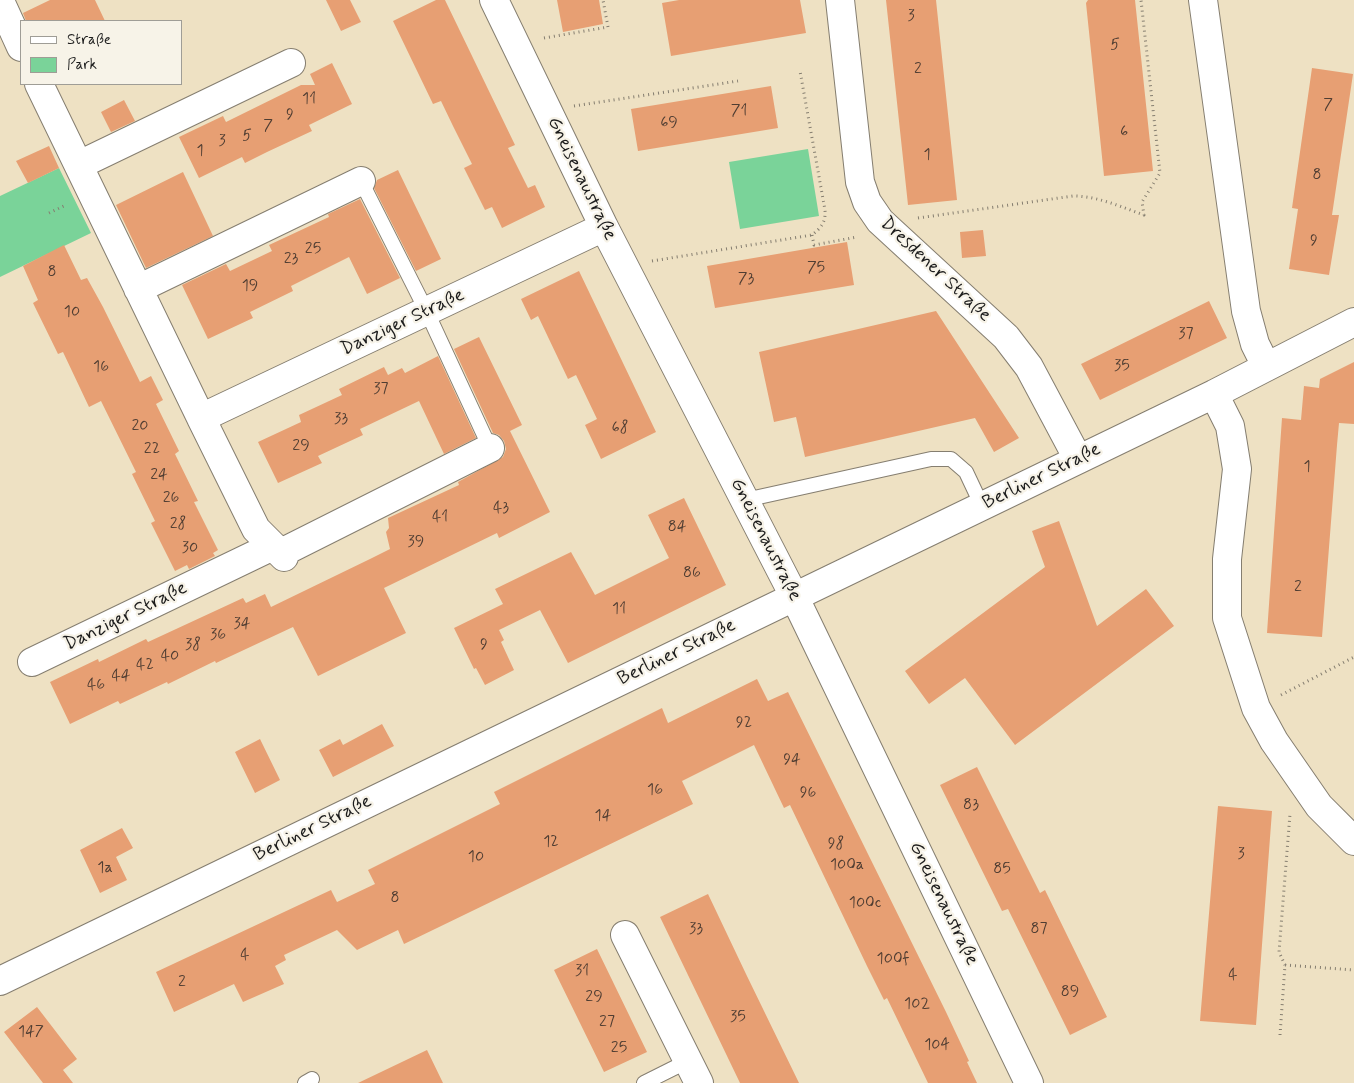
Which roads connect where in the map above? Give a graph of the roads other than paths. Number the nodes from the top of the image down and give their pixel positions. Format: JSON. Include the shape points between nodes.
{"nodes":[{"id":1,"x":494,"y":0,"type":"edge"},
{"id":2,"x":840,"y":0,"type":"edge"},
{"id":3,"x":1203,"y":0,"type":"edge"},
{"id":4,"x":0,"y":1,"type":"edge"},
{"id":5,"x":20,"y":45,"type":"edge"},
{"id":6,"x":291,"y":63,"type":"dead end"},
{"id":7,"x":39,"y":85,"type":"edge"},
{"id":8,"x":79,"y":165,"type":"junction"},
{"id":9,"x":361,"y":181,"type":"joint"},
{"id":10,"x":604,"y":227,"type":"junction"},
{"id":11,"x":138,"y":289,"type":"junction"},
{"id":12,"x":427,"y":312,"type":"junction"},
{"id":13,"x":1354,"y":322,"type":"edge"},
{"id":14,"x":1266,"y":366,"type":"junction"},
{"id":15,"x":1214,"y":394,"type":"junction"},
{"id":16,"x":201,"y":418,"type":"junction"},
{"id":17,"x":490,"y":448,"type":"joint"},
{"id":18,"x":1078,"y":460,"type":"junction"},
{"id":19,"x":745,"y":500,"type":"junction"},
{"id":20,"x":982,"y":506,"type":"junction"},
{"id":21,"x":282,"y":555,"type":"junction"},
{"id":22,"x":794,"y":596,"type":"junction"},
{"id":23,"x":32,"y":662,"type":"dead end"},
{"id":24,"x":1354,"y":841,"type":"edge"},
{"id":25,"x":624,"y":935,"type":"dead end"},
{"id":26,"x":0,"y":981,"type":"edge"},
{"id":27,"x":694,"y":1072,"type":"edge"},
{"id":28,"x":644,"y":1083,"type":"edge"},
{"id":29,"x":1029,"y":1083,"type":"edge"}],
"edges":[{"from":1,"to":10,"type":"street","name":"Gneisenaustraße"},
{"from":2,"to":18,"type":"street","name":"Dresdener Straße","via":[[860,182],[867,202],[880,221],[1006,337],[1029,367]]},
{"from":3,"to":14,"type":"street","via":[[1246,311]]},
{"from":4,"to":5,"type":"street"},
{"from":6,"to":8,"type":"street"},
{"from":7,"to":8,"type":"street"},
{"from":8,"to":11,"type":"street"},
{"from":9,"to":11,"type":"street"},
{"from":9,"to":12,"type":"lane"},
{"from":10,"to":12,"type":"street","name":"Danziger Straße"},
{"from":10,"to":19,"type":"street","name":"Gneisenaustraße"},
{"from":11,"to":16,"type":"street"},
{"from":12,"to":16,"type":"street","name":"Danziger Straße"},
{"from":12,"to":17,"type":"lane"},
{"from":13,"to":14,"type":"street","name":"Berliner Straße"},
{"from":14,"to":15,"type":"street","name":"Berliner Straße"},
{"from":15,"to":18,"type":"street","name":"Berliner Straße"},
{"from":15,"to":24,"type":"street","via":[[1230,426],[1237,469],[1227,559],[1227,618],[1256,708],[1274,741],[1319,806]]},
{"from":16,"to":21,"type":"street","via":[[256,529]]},
{"from":17,"to":21,"type":"street","name":"Danziger Straße"},
{"from":18,"to":20,"type":"street","name":"Berliner Straße"},
{"from":19,"to":20,"type":"lane","via":[[931,458],[950,459],[966,472]]},
{"from":19,"to":22,"type":"street","name":"Gneisenaustraße"},
{"from":20,"to":22,"type":"street","name":"Berliner Straße"},
{"from":21,"to":23,"type":"street","name":"Danziger Straße"},
{"from":22,"to":26,"type":"street","name":"Berliner Straße"},
{"from":22,"to":29,"type":"street","name":"Gneisenaustraße"},
{"from":25,"to":27,"type":"street"},
{"from":27,"to":28,"type":"lane"}]}
